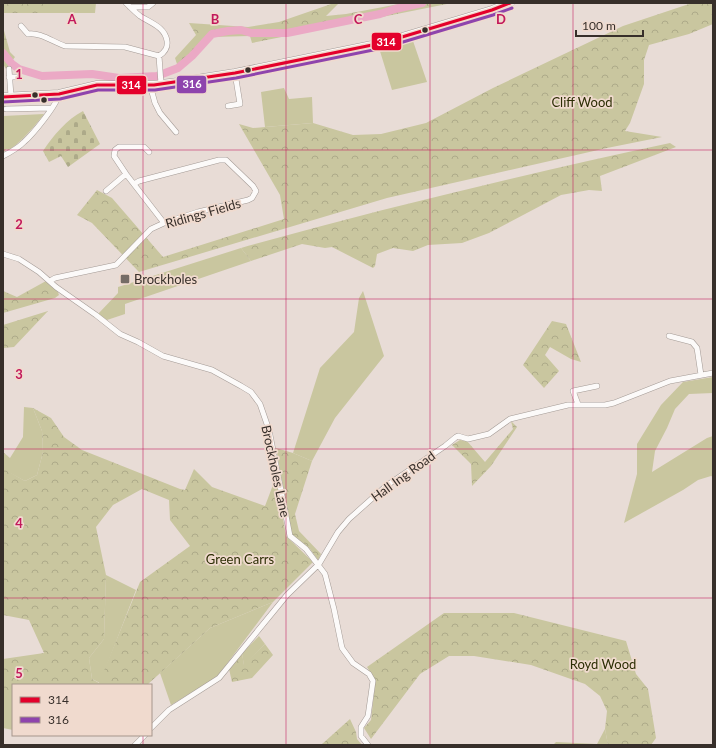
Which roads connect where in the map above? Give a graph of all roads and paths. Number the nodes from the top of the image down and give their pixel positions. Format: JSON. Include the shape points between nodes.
{"nodes":[{"id":1,"x":153,"y":3,"type":"edge"},
{"id":2,"x":510,"y":3,"type":"edge"},
{"id":3,"x":128,"y":5,"type":"edge"},
{"id":4,"x":21,"y":26,"type":"dead end"},
{"id":5,"x":159,"y":56,"type":"junction"},
{"id":6,"x":8,"y":69,"type":"dead end"},
{"id":7,"x":236,"y":73,"type":"junction"},
{"id":8,"x":9,"y":77,"type":"junction"},
{"id":9,"x":18,"y":77,"type":"dead end"},
{"id":10,"x":161,"y":82,"type":"junction"},
{"id":11,"x":150,"y":85,"type":"junction"},
{"id":12,"x":59,"y":94,"type":"junction"},
{"id":13,"x":7,"y":96,"type":"edge"},
{"id":14,"x":228,"y":106,"type":"dead end"},
{"id":15,"x":51,"y":108,"type":"junction"},
{"id":16,"x":6,"y":109,"type":"dead end"},
{"id":17,"x":176,"y":132,"type":"dead end"},
{"id":18,"x":149,"y":152,"type":"dead end"},
{"id":19,"x":3,"y":156,"type":"edge"},
{"id":20,"x":126,"y":174,"type":"junction"},
{"id":21,"x":134,"y":184,"type":"junction"},
{"id":22,"x":106,"y":191,"type":"dead end"},
{"id":23,"x":164,"y":223,"type":"junction"},
{"id":24,"x":3,"y":254,"type":"edge"},
{"id":25,"x":50,"y":281,"type":"junction"},
{"id":26,"x":669,"y":336,"type":"dead end"},
{"id":27,"x":713,"y":373,"type":"edge"},
{"id":28,"x":702,"y":375,"type":"junction"},
{"id":29,"x":597,"y":386,"type":"dead end"},
{"id":30,"x":578,"y":404,"type":"junction"},
{"id":31,"x":319,"y":564,"type":"junction"},
{"id":32,"x":152,"y":727,"type":"edge"},
{"id":33,"x":144,"y":736,"type":"edge"},
{"id":34,"x":135,"y":745,"type":"edge"},
{"id":35,"x":368,"y":745,"type":"edge"}],
"edges":[{"from":1,"to":3,"type":"street","via":[[148,8]]},
{"from":2,"to":7,"type":"main road","via":[[382,43]]},
{"from":3,"to":5,"type":"street","via":[[164,32],[167,49]]},
{"from":4,"to":5,"type":"street","via":[[27,36],[38,34],[65,46],[125,47]]},
{"from":5,"to":10,"type":"street"},
{"from":6,"to":8,"type":"street"},
{"from":7,"to":10,"type":"main road"},
{"from":7,"to":14,"type":"street","via":[[240,104]]},
{"from":8,"to":9,"type":"street"},
{"from":8,"to":13,"type":"street"},
{"from":10,"to":11,"type":"main road"},
{"from":11,"to":12,"type":"main road","via":[[97,85]]},
{"from":11,"to":17,"type":"street","via":[[160,113]]},
{"from":12,"to":13,"type":"main road"},
{"from":12,"to":15,"type":"street"},
{"from":15,"to":16,"type":"street"},
{"from":15,"to":19,"type":"street","via":[[24,142]]},
{"from":18,"to":20,"type":"street","via":[[140,146],[119,147],[114,156]]},
{"from":20,"to":21,"type":"street"},
{"from":20,"to":22,"type":"street"},
{"from":21,"to":23,"type":"street"},
{"from":21,"to":23,"type":"street","name":"Ridings Fields","via":[[226,160],[256,191],[248,200]]},
{"from":23,"to":25,"type":"street","name":"Ridings Fields","via":[[151,229],[116,265]]},
{"from":24,"to":25,"type":"street","name":"Brockholes Lane","via":[[19,259]]},
{"from":25,"to":31,"type":"street","name":"Brockholes Lane","via":[[120,334],[163,356],[212,370],[251,392],[260,404],[269,430],[290,536],[306,548]]},
{"from":26,"to":28,"type":"street","via":[[695,344]]},
{"from":27,"to":28,"type":"street","name":"Hall Ing Road"},
{"from":28,"to":30,"type":"street","name":"Hall Ing Road","via":[[670,381],[605,405]]},
{"from":29,"to":30,"type":"street","via":[[573,391]]},
{"from":30,"to":31,"type":"street","name":"Hall Ing Road","via":[[510,419],[489,434],[468,439],[456,437],[386,486],[349,519]]},
{"from":31,"to":32,"type":"street","name":"Hall Ing Road","via":[[287,595],[219,678],[169,710]]},
{"from":31,"to":35,"type":"street","name":"Brockholes Lane","via":[[325,574],[342,648],[353,663],[369,674],[373,681],[368,716],[361,728],[361,736]]},
{"from":33,"to":34,"type":"street"}]}
